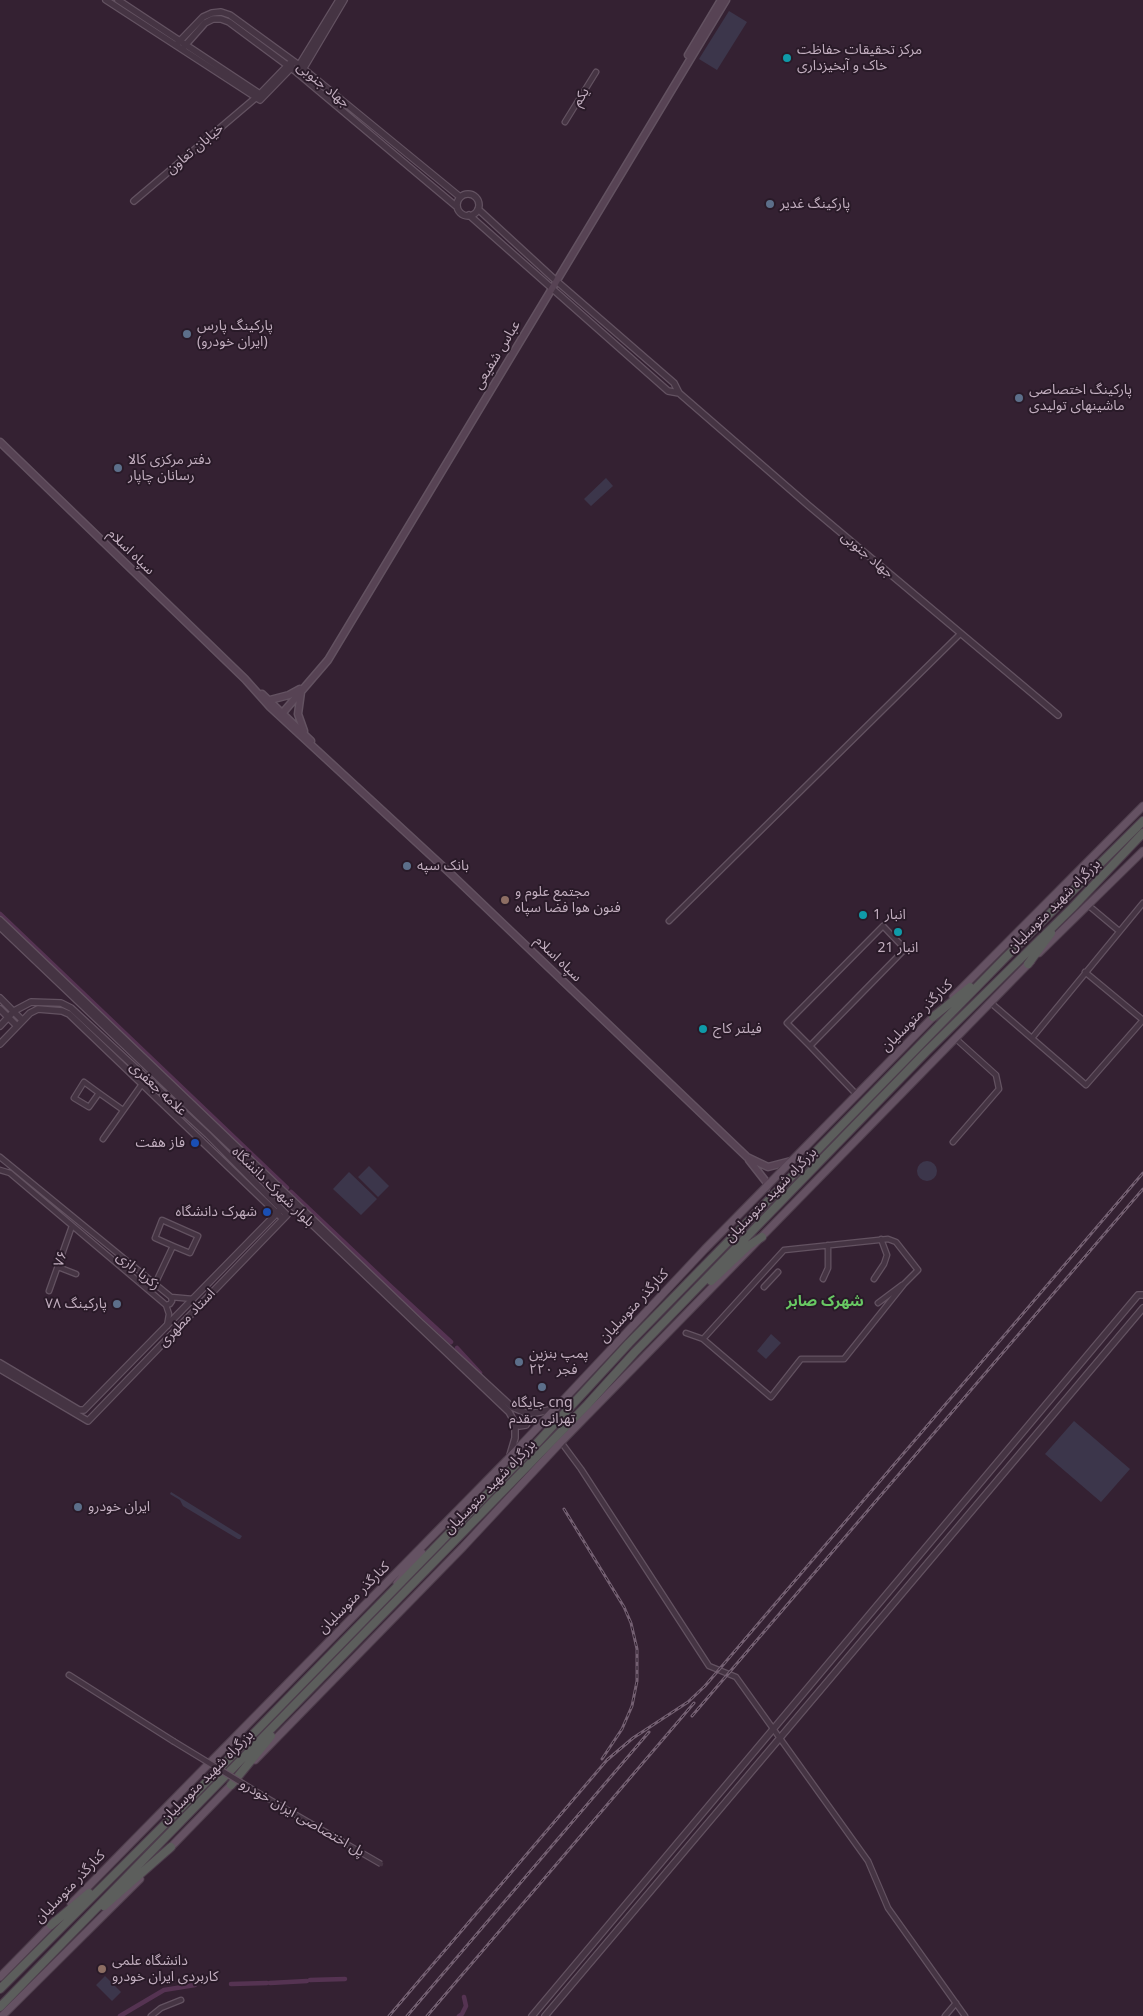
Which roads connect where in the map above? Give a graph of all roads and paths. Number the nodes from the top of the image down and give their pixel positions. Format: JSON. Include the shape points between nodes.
{"nodes":[{"id":1,"x":106,"y":0,"type":"edge"},
{"id":2,"x":118,"y":0,"type":"edge"},
{"id":3,"x":340,"y":0,"type":"edge"},
{"id":4,"x":344,"y":0,"type":"edge"},
{"id":5,"x":721,"y":0,"type":"edge"},
{"id":6,"x":726,"y":0,"type":"edge"},
{"id":7,"x":178,"y":42,"type":"junction"},
{"id":8,"x":184,"y":46,"type":"junction"},
{"id":9,"x":296,"y":67,"type":"junction"},
{"id":10,"x":596,"y":72,"type":"dead end"},
{"id":11,"x":259,"y":96,"type":"junction"},
{"id":12,"x":565,"y":122,"type":"dead end"},
{"id":13,"x":460,"y":197,"type":"junction"},
{"id":14,"x":134,"y":201,"type":"dead end"},
{"id":15,"x":457,"y":207,"type":"junction"},
{"id":16,"x":478,"y":209,"type":"junction"},
{"id":17,"x":469,"y":215,"type":"junction"},
{"id":18,"x":555,"y":279,"type":"junction"},
{"id":19,"x":551,"y":287,"type":"junction"},
{"id":20,"x":679,"y":393,"type":"junction"},
{"id":21,"x":0,"y":442,"type":"edge"},
{"id":22,"x":960,"y":634,"type":"junction"},
{"id":23,"x":245,"y":680,"type":"junction"},
{"id":24,"x":301,"y":690,"type":"junction"},
{"id":25,"x":270,"y":700,"type":"junction"},
{"id":26,"x":279,"y":713,"type":"junction"},
{"id":27,"x":1058,"y":715,"type":"dead end"},
{"id":28,"x":306,"y":734,"type":"junction"},
{"id":29,"x":316,"y":748,"type":"junction"},
{"id":30,"x":1143,"y":807,"type":"edge"},
{"id":31,"x":1143,"y":821,"type":"edge"},
{"id":32,"x":1143,"y":833,"type":"edge"},
{"id":33,"x":1143,"y":846,"type":"edge"},
{"id":34,"x":1143,"y":851,"type":"edge"},
{"id":35,"x":1118,"y":876,"type":"junction"},
{"id":36,"x":1143,"y":902,"type":"edge"},
{"id":37,"x":1088,"y":905,"type":"junction"},
{"id":38,"x":1072,"y":908,"type":"junction"},
{"id":39,"x":0,"y":920,"type":"edge"},
{"id":40,"x":669,"y":921,"type":"dead end"},
{"id":41,"x":0,"y":927,"type":"edge"},
{"id":42,"x":1119,"y":931,"type":"junction"},
{"id":43,"x":1006,"y":957,"type":"junction"},
{"id":44,"x":1028,"y":964,"type":"junction"},
{"id":45,"x":1085,"y":972,"type":"junction"},
{"id":46,"x":0,"y":998,"type":"edge"},
{"id":47,"x":991,"y":1003,"type":"junction"},
{"id":48,"x":0,"y":1009,"type":"edge"},
{"id":49,"x":14,"y":1011,"type":"junction"},
{"id":50,"x":8,"y":1017,"type":"junction"},
{"id":51,"x":933,"y":1017,"type":"junction"},
{"id":52,"x":22,"y":1020,"type":"junction"},
{"id":53,"x":1143,"y":1020,"type":"edge"},
{"id":54,"x":0,"y":1026,"type":"edge"},
{"id":55,"x":17,"y":1026,"type":"junction"},
{"id":56,"x":955,"y":1038,"type":"junction"},
{"id":57,"x":1032,"y":1038,"type":"junction"},
{"id":58,"x":0,"y":1044,"type":"edge"},
{"id":59,"x":810,"y":1046,"type":"junction"},
{"id":60,"x":147,"y":1078,"type":"junction"},
{"id":61,"x":141,"y":1083,"type":"junction"},
{"id":62,"x":100,"y":1093,"type":"junction"},
{"id":63,"x":856,"y":1094,"type":"junction"},
{"id":64,"x":123,"y":1110,"type":"junction"},
{"id":65,"x":103,"y":1139,"type":"dead end"},
{"id":66,"x":953,"y":1142,"type":"dead end"},
{"id":67,"x":0,"y":1157,"type":"edge"},
{"id":68,"x":747,"y":1157,"type":"junction"},
{"id":69,"x":792,"y":1161,"type":"junction"},
{"id":70,"x":0,"y":1170,"type":"edge"},
{"id":71,"x":766,"y":1188,"type":"junction"},
{"id":72,"x":279,"y":1211,"type":"junction"},
{"id":73,"x":285,"y":1217,"type":"joint"},
{"id":74,"x":72,"y":1226,"type":"junction"},
{"id":75,"x":84,"y":1227,"type":"junction"},
{"id":76,"x":80,"y":1232,"type":"junction"},
{"id":77,"x":762,"y":1237,"type":"junction"},
{"id":78,"x":881,"y":1239,"type":"junction"},
{"id":79,"x":828,"y":1245,"type":"junction"},
{"id":80,"x":173,"y":1246,"type":"junction"},
{"id":81,"x":58,"y":1267,"type":"junction"},
{"id":82,"x":764,"y":1272,"type":"junction"},
{"id":83,"x":778,"y":1272,"type":"dead end"},
{"id":84,"x":76,"y":1274,"type":"dead end"},
{"id":85,"x":145,"y":1276,"type":"junction"},
{"id":86,"x":822,"y":1279,"type":"dead end"},
{"id":87,"x":874,"y":1279,"type":"dead end"},
{"id":88,"x":774,"y":1280,"type":"junction"},
{"id":89,"x":139,"y":1283,"type":"junction"},
{"id":90,"x":155,"y":1284,"type":"junction"},
{"id":91,"x":904,"y":1284,"type":"junction"},
{"id":92,"x":764,"y":1287,"type":"dead end"},
{"id":93,"x":49,"y":1291,"type":"dead end"},
{"id":94,"x":1143,"y":1295,"type":"edge"},
{"id":95,"x":171,"y":1297,"type":"junction"},
{"id":96,"x":193,"y":1299,"type":"junction"},
{"id":97,"x":684,"y":1302,"type":"junction"},
{"id":98,"x":878,"y":1303,"type":"dead end"},
{"id":99,"x":166,"y":1305,"type":"junction"},
{"id":100,"x":1143,"y":1308,"type":"edge"},
{"id":101,"x":167,"y":1326,"type":"junction"},
{"id":102,"x":686,"y":1333,"type":"dead end"},
{"id":103,"x":703,"y":1339,"type":"junction"},
{"id":104,"x":449,"y":1352,"type":"junction"},
{"id":105,"x":0,"y":1362,"type":"edge"},
{"id":106,"x":0,"y":1369,"type":"edge"},
{"id":107,"x":1062,"y":1385,"type":"junction"},
{"id":108,"x":1072,"y":1392,"type":"junction"},
{"id":109,"x":556,"y":1409,"type":"junction"},
{"id":110,"x":526,"y":1413,"type":"junction"},
{"id":111,"x":514,"y":1421,"type":"junction"},
{"id":112,"x":561,"y":1442,"type":"junction"},
{"id":113,"x":507,"y":1460,"type":"junction"},
{"id":114,"x":452,"y":1516,"type":"junction"},
{"id":115,"x":901,"y":1577,"type":"junction"},
{"id":116,"x":910,"y":1584,"type":"junction"},
{"id":117,"x":381,"y":1602,"type":"junction"},
{"id":118,"x":69,"y":1675,"type":"dead end"},
{"id":119,"x":304,"y":1696,"type":"junction"},
{"id":120,"x":774,"y":1728,"type":"junction"},
{"id":121,"x":780,"y":1737,"type":"junction"},
{"id":122,"x":231,"y":1785,"type":"junction"},
{"id":123,"x":171,"y":1847,"type":"junction"},
{"id":124,"x":130,"y":1858,"type":"junction"},
{"id":125,"x":380,"y":1864,"type":"dead end"},
{"id":126,"x":654,"y":1871,"type":"junction"},
{"id":127,"x":662,"y":1878,"type":"junction"},
{"id":128,"x":51,"y":1925,"type":"junction"},
{"id":129,"x":76,"y":1927,"type":"junction"},
{"id":130,"x":575,"y":1965,"type":"junction"},
{"id":131,"x":583,"y":1971,"type":"junction"},
{"id":132,"x":0,"y":1976,"type":"edge"},
{"id":133,"x":0,"y":1989,"type":"edge"},
{"id":134,"x":181,"y":2000,"type":"dead end"},
{"id":135,"x":956,"y":2003,"type":"junction"},
{"id":136,"x":0,"y":2006,"type":"edge"},
{"id":137,"x":2,"y":2016,"type":"edge"},
{"id":138,"x":151,"y":2016,"type":"edge"},
{"id":139,"x":532,"y":2016,"type":"edge"},
{"id":140,"x":545,"y":2016,"type":"edge"},
{"id":141,"x":945,"y":2016,"type":"edge"},
{"id":142,"x":965,"y":2016,"type":"edge"}],
"edges":[{"from":1,"to":7,"type":"street"},
{"from":2,"to":7,"type":"street"},
{"from":3,"to":9,"type":"street"},
{"from":4,"to":9,"type":"street"},
{"from":5,"to":18,"type":"main road","name":"عباس شفیعی"},
{"from":6,"to":18,"type":"main road","name":"عباس شفیعی"},
{"from":7,"to":8,"type":"street"},
{"from":7,"to":9,"type":"street","name":"جهاد جنوبی","via":[[203,17],[221,12],[230,15]]},
{"from":8,"to":9,"type":"street","name":"جهاد جنوبی","via":[[205,23],[220,19]]},
{"from":8,"to":11,"type":"street"},
{"from":9,"to":11,"type":"street","name":"جهاد جنوبی","via":[[260,100]]},
{"from":9,"to":13,"type":"street","name":"جهاد جنوبی"},
{"from":9,"to":15,"type":"street","name":"جهاد جنوبی"},
{"from":10,"to":12,"type":"street","name":"یکم"},
{"from":11,"to":14,"type":"street","name":"خیابان تعاون"},
{"from":13,"to":15,"type":"street"},
{"from":13,"to":16,"type":"street","via":[[465,194],[474,196]]},
{"from":15,"to":17,"type":"street"},
{"from":16,"to":17,"type":"street"},
{"from":16,"to":18,"type":"street","name":"جهاد جنوبی"},
{"from":17,"to":19,"type":"street","name":"جهاد جنوبی"},
{"from":18,"to":19,"type":"main road","name":"عباس شفیعی"},
{"from":18,"to":20,"type":"street","name":"جهاد جنوبی","via":[[674,384]]},
{"from":19,"to":20,"type":"street","name":"جهاد جنوبی","via":[[668,391]]},
{"from":19,"to":24,"type":"main road","name":"عباس شفیعی","via":[[328,660]]},
{"from":20,"to":22,"type":"street","name":"جهاد جنوبی"},
{"from":21,"to":23,"type":"main road","name":"سپاه اسلام"},
{"from":22,"to":27,"type":"street","name":"جهاد جنوبی"},
{"from":22,"to":40,"type":"street"},
{"from":23,"to":25,"type":"main road","name":"سپاه اسلام"},
{"from":23,"to":26,"type":"main road","name":"سپاه اسلام"},
{"from":24,"to":25,"type":"main road"},
{"from":24,"to":26,"type":"main road","name":"عباس شفیعی"},
{"from":24,"to":28,"type":"main road","via":[[298,714]]},
{"from":25,"to":26,"type":"main road","name":"سپاه اسلام"},
{"from":26,"to":28,"type":"main road","name":"سپاه اسلام"},
{"from":26,"to":29,"type":"main road","name":"سپاه اسلام"},
{"from":28,"to":29,"type":"main road","name":"سپاه اسلام"},
{"from":29,"to":68,"type":"main road","name":"سپاه اسلام"},
{"from":30,"to":51,"type":"main road","name":"کنارگذر متوسلیان"},
{"from":31,"to":43,"type":"highway","name":"بزرگراه شهید متوسلیان"},
{"from":32,"to":38,"type":"highway","name":"بزرگراه شهید متوسلیان"},
{"from":33,"to":35,"type":"main road"},
{"from":34,"to":35,"type":"main road"},
{"from":35,"to":37,"type":"main road"},
{"from":36,"to":42,"type":"street"},
{"from":37,"to":42,"type":"street"},
{"from":37,"to":44,"type":"main road"},
{"from":38,"to":44,"type":"highway"},
{"from":38,"to":97,"type":"highway","name":"بزرگراه شهید متوسلیان","via":[[926,1052]]},
{"from":39,"to":104,"type":"street","name":"بلوار شهرک دانشگاه"},
{"from":41,"to":104,"type":"street","name":"بلوار شهرک دانشگاه"},
{"from":42,"to":45,"type":"street"},
{"from":43,"to":51,"type":"highway"},
{"from":43,"to":117,"type":"highway","name":"بزرگراه شهید متوسلیان"},
{"from":44,"to":47,"type":"main road"},
{"from":45,"to":53,"type":"street"},
{"from":45,"to":57,"type":"street"},
{"from":46,"to":49,"type":"street"},
{"from":47,"to":56,"type":"main road"},
{"from":47,"to":57,"type":"street"},
{"from":48,"to":50,"type":"street"},
{"from":49,"to":50,"type":"street"},
{"from":49,"to":52,"type":"street"},
{"from":49,"to":60,"type":"street","name":"علامه جعفری","via":[[31,1002],[62,1003]]},
{"from":50,"to":54,"type":"street"},
{"from":50,"to":55,"type":"street"},
{"from":51,"to":63,"type":"main road","name":"کنارگذر متوسلیان"},
{"from":52,"to":55,"type":"street"},
{"from":52,"to":61,"type":"street","name":"علامه جعفری","via":[[38,1009],[62,1010]]},
{"from":53,"to":57,"type":"street","via":[[1086,1085]]},
{"from":55,"to":58,"type":"street"},
{"from":56,"to":66,"type":"street","via":[[996,1075],[999,1089]]},
{"from":56,"to":77,"type":"main road"},
{"from":59,"to":59,"type":"street","via":[[787,1023],[883,926],[905,949]]},
{"from":59,"to":63,"type":"street"},
{"from":60,"to":61,"type":"street"},
{"from":60,"to":72,"type":"street","name":"علامه جعفری"},
{"from":61,"to":64,"type":"street"},
{"from":61,"to":72,"type":"street","name":"علامه جعفری"},
{"from":62,"to":62,"type":"street","via":[[84,1082],[74,1098],[89,1107]]},
{"from":62,"to":64,"type":"street"},
{"from":63,"to":69,"type":"main road","name":"کنارگذر متوسلیان"},
{"from":64,"to":65,"type":"street"},
{"from":67,"to":75,"type":"street","name":"زکریا رازی"},
{"from":68,"to":69,"type":"main road","name":"سپاه اسلام","via":[[768,1167]]},
{"from":68,"to":71,"type":"main road","via":[[767,1183]]},
{"from":69,"to":71,"type":"main road","name":"کنارگذر متوسلیان"},
{"from":70,"to":74,"type":"street","name":"زکریا رازی","via":[[10,1173]]},
{"from":71,"to":109,"type":"main road","name":"کنارگذر متوسلیان"},
{"from":72,"to":73,"type":"street","name":"علامه جعفری"},
{"from":72,"to":96,"type":"street","name":"استاد مطهری"},
{"from":73,"to":106,"type":"street","name":"استاد مطهری","via":[[88,1421]]},
{"from":74,"to":76,"type":"street","name":"زکریا رازی"},
{"from":74,"to":81,"type":"street","name":"۷۶"},
{"from":75,"to":76,"type":"street"},
{"from":75,"to":85,"type":"street","name":"زکریا رازی"},
{"from":76,"to":89,"type":"street","name":"زکریا رازی"},
{"from":77,"to":97,"type":"highway"},
{"from":77,"to":112,"type":"main road"},
{"from":78,"to":79,"type":"street"},
{"from":78,"to":87,"type":"street","via":[[887,1256]]},
{"from":78,"to":91,"type":"street","via":[[896,1242],[918,1270]]},
{"from":79,"to":82,"type":"street","via":[[784,1250]]},
{"from":79,"to":86,"type":"street","via":[[828,1268]]},
{"from":80,"to":80,"type":"street","via":[[154,1238],[162,1220],[198,1236],[190,1253]]},
{"from":80,"to":90,"type":"street"},
{"from":81,"to":84,"type":"street"},
{"from":81,"to":93,"type":"street","name":"۷۶"},
{"from":82,"to":88,"type":"street"},
{"from":82,"to":103,"type":"street"},
{"from":83,"to":88,"type":"street"},
{"from":85,"to":89,"type":"street"},
{"from":85,"to":90,"type":"street","name":"زکریا رازی"},
{"from":88,"to":92,"type":"street"},
{"from":89,"to":99,"type":"street","name":"زکریا رازی"},
{"from":90,"to":95,"type":"street","name":"زکریا رازی"},
{"from":91,"to":98,"type":"street"},
{"from":91,"to":103,"type":"street","via":[[844,1359],[801,1359],[771,1397]]},
{"from":94,"to":107,"type":"street","via":[[1138,1295]]},
{"from":95,"to":96,"type":"street"},
{"from":95,"to":99,"type":"street","name":"زکریا رازی","via":[[170,1304]]},
{"from":96,"to":101,"type":"street","name":"استاد مطهری"},
{"from":97,"to":119,"type":"highway","name":"بزرگراه شهید متوسلیان"},
{"from":99,"to":101,"type":"street","via":[[169,1314]]},
{"from":100,"to":108,"type":"street"},
{"from":101,"to":105,"type":"street","name":"استاد مطهری","via":[[84,1410]]},
{"from":102,"to":103,"type":"street"},
{"from":104,"to":110,"type":"street","name":"بلوار شهرک دانشگاه","via":[[512,1407]]},
{"from":104,"to":111,"type":"street","name":"بلوار شهرک دانشگاه","via":[[509,1412]]},
{"from":107,"to":108,"type":"street"},
{"from":107,"to":115,"type":"street"},
{"from":108,"to":116,"type":"street"},
{"from":109,"to":110,"type":"street"},
{"from":109,"to":113,"type":"main road","name":"کنارگذر متوسلیان"},
{"from":110,"to":111,"type":"street","via":[[529,1420],[526,1425],[519,1426]]},
{"from":111,"to":113,"type":"street","via":[[515,1438]]},
{"from":112,"to":120,"type":"street","via":[[709,1666],[736,1677]]},
{"from":112,"to":122,"type":"main road"},
{"from":113,"to":114,"type":"main road","name":"کنارگذر متوسلیان"},
{"from":114,"to":117,"type":"main road"},
{"from":114,"to":128,"type":"main road","name":"کنارگذر متوسلیان"},
{"from":115,"to":116,"type":"street"},
{"from":115,"to":120,"type":"street"},
{"from":116,"to":121,"type":"street"},
{"from":117,"to":124,"type":"highway","name":"بزرگراه شهید متوسلیان"},
{"from":118,"to":125,"type":"street","name":"پل اختصاصی ایران خودرو","bridge":true},
{"from":119,"to":122,"type":"highway"},
{"from":119,"to":129,"type":"highway","name":"بزرگراه شهید متوسلیان"},
{"from":120,"to":121,"type":"street"},
{"from":120,"to":126,"type":"street"},
{"from":121,"to":127,"type":"street"},
{"from":121,"to":135,"type":"street","via":[[868,1862],[888,1908]]},
{"from":122,"to":123,"type":"main road"},
{"from":123,"to":129,"type":"highway"},
{"from":123,"to":137,"type":"main road"},
{"from":124,"to":128,"type":"highway"},
{"from":124,"to":133,"type":"highway","name":"بزرگراه شهید متوسلیان"},
{"from":126,"to":127,"type":"street"},
{"from":126,"to":130,"type":"street"},
{"from":127,"to":131,"type":"street"},
{"from":128,"to":132,"type":"main road","name":"کنارگذر متوسلیان"},
{"from":129,"to":136,"type":"highway","name":"بزرگراه شهید متوسلیان"},
{"from":130,"to":131,"type":"street"},
{"from":130,"to":139,"type":"street"},
{"from":131,"to":140,"type":"street"},
{"from":134,"to":138,"type":"street","via":[[170,2003]]},
{"from":135,"to":141,"type":"street"},
{"from":135,"to":142,"type":"street"}]}
